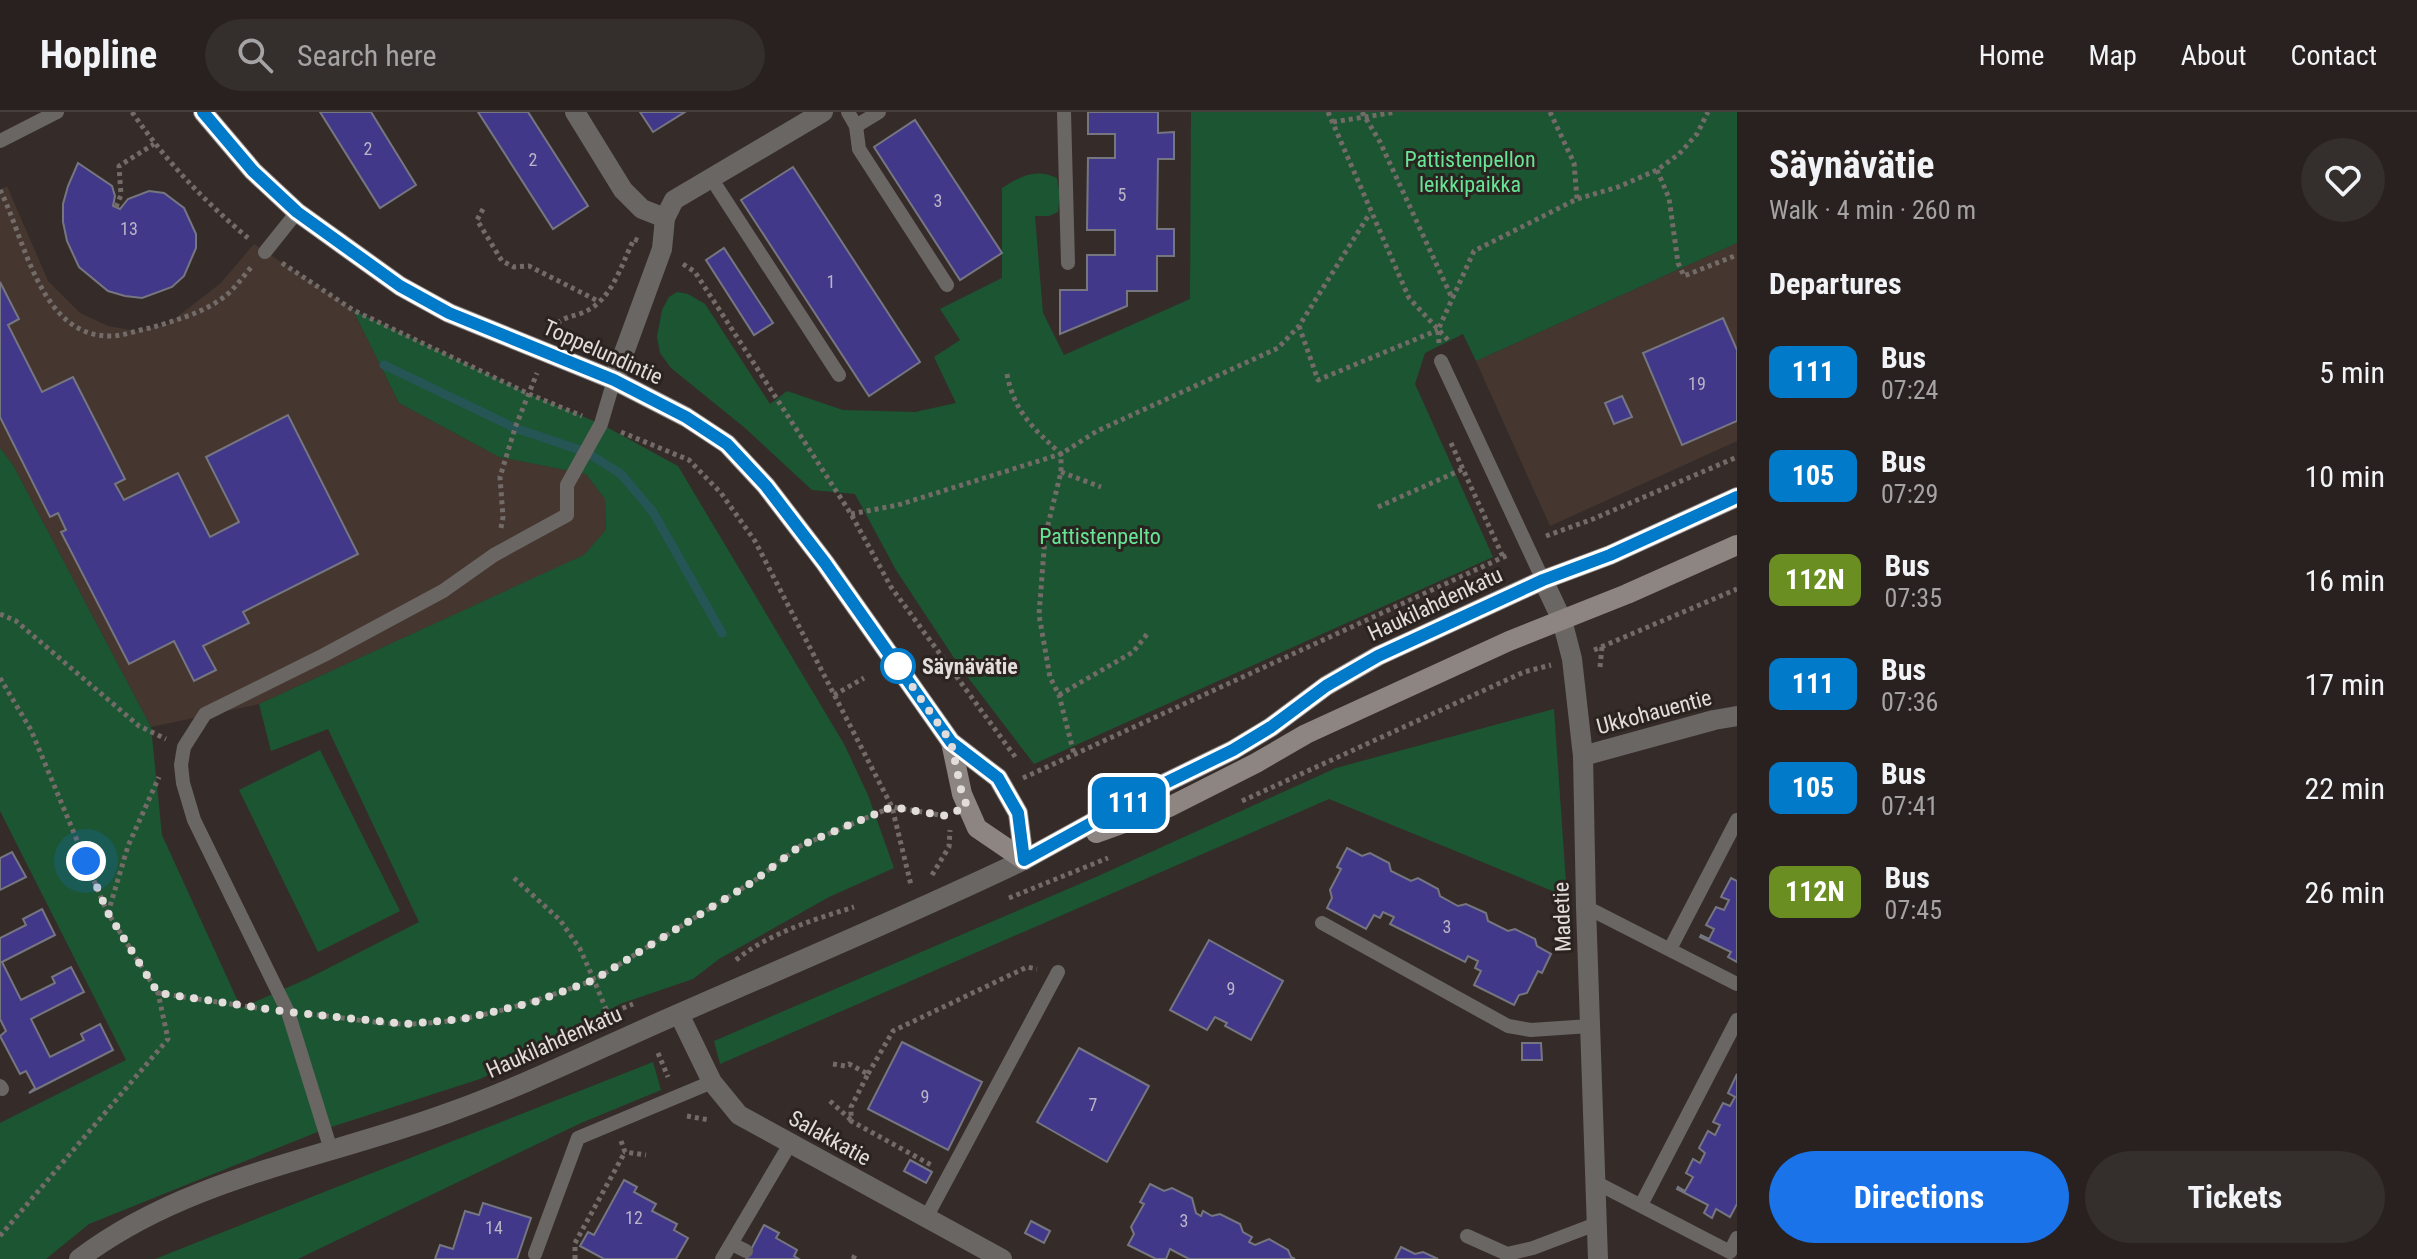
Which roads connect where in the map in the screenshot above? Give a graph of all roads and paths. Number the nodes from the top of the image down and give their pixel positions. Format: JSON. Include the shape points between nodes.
{"nodes":[{"id":1,"x":57,"y":112,"type":"edge"},
{"id":2,"x":203,"y":112,"type":"edge"},
{"id":3,"x":575,"y":112,"type":"edge"},
{"id":4,"x":823,"y":112,"type":"edge"},
{"id":5,"x":848,"y":112,"type":"edge"},
{"id":6,"x":879,"y":112,"type":"edge"},
{"id":7,"x":1064,"y":112,"type":"edge"},
{"id":8,"x":1328,"y":112,"type":"edge"},
{"id":9,"x":1396,"y":112,"type":"edge"},
{"id":10,"x":1550,"y":112,"type":"edge"},
{"id":11,"x":1708,"y":112,"type":"edge"},
{"id":12,"x":1362,"y":114,"type":"edge"},
{"id":13,"x":1333,"y":122,"type":"junction"},
{"id":14,"x":856,"y":126,"type":"junction"},
{"id":15,"x":0,"y":141,"type":"edge"},
{"id":16,"x":154,"y":144,"type":"dead end"},
{"id":17,"x":1657,"y":170,"type":"junction"},
{"id":18,"x":711,"y":178,"type":"junction"},
{"id":19,"x":0,"y":190,"type":"edge"},
{"id":20,"x":1577,"y":199,"type":"junction"},
{"id":21,"x":116,"y":207,"type":"dead end"},
{"id":22,"x":483,"y":209,"type":"dead end"},
{"id":23,"x":297,"y":212,"type":"junction"},
{"id":24,"x":1370,"y":213,"type":"junction"},
{"id":25,"x":665,"y":218,"type":"junction"},
{"id":26,"x":265,"y":252,"type":"joint"},
{"id":27,"x":1736,"y":258,"type":"edge"},
{"id":28,"x":1068,"y":263,"type":"dead end"},
{"id":29,"x":947,"y":285,"type":"dead end"},
{"id":30,"x":1453,"y":299,"type":"junction"},
{"id":31,"x":598,"y":301,"type":"dead end"},
{"id":32,"x":1299,"y":326,"type":"junction"},
{"id":33,"x":1438,"y":330,"type":"junction"},
{"id":34,"x":1441,"y":361,"type":"joint"},
{"id":35,"x":1007,"y":374,"type":"dead end"},
{"id":36,"x":839,"y":375,"type":"dead end"},
{"id":37,"x":614,"y":380,"type":"junction"},
{"id":38,"x":1061,"y":454,"type":"junction"},
{"id":39,"x":1737,"y":457,"type":"edge"},
{"id":40,"x":1463,"y":469,"type":"dead end"},
{"id":41,"x":1061,"y":472,"type":"junction"},
{"id":42,"x":1101,"y":487,"type":"dead end"},
{"id":43,"x":1737,"y":497,"type":"edge"},
{"id":44,"x":1378,"y":507,"type":"dead end"},
{"id":45,"x":851,"y":514,"type":"dead end"},
{"id":46,"x":1737,"y":545,"type":"edge"},
{"id":47,"x":1526,"y":546,"type":"junction"},
{"id":48,"x":1543,"y":580,"type":"junction"},
{"id":49,"x":1737,"y":589,"type":"edge"},
{"id":50,"x":0,"y":614,"type":"edge"},
{"id":51,"x":1562,"y":620,"type":"junction"},
{"id":52,"x":1148,"y":633,"type":"dead end"},
{"id":53,"x":1572,"y":659,"type":"junction"},
{"id":54,"x":0,"y":678,"type":"edge"},
{"id":55,"x":864,"y":678,"type":"dead end"},
{"id":56,"x":834,"y":695,"type":"dead end"},
{"id":57,"x":1059,"y":695,"type":"junction"},
{"id":58,"x":1737,"y":716,"type":"edge"},
{"id":59,"x":951,"y":742,"type":"junction"},
{"id":60,"x":184,"y":747,"type":"junction"},
{"id":61,"x":1074,"y":754,"type":"junction"},
{"id":62,"x":1583,"y":756,"type":"junction"},
{"id":63,"x":1004,"y":787,"type":"junction"},
{"id":64,"x":967,"y":806,"type":"junction"},
{"id":65,"x":947,"y":816,"type":"junction"},
{"id":66,"x":1737,"y":820,"type":"edge"},
{"id":67,"x":1033,"y":856,"type":"junction"},
{"id":68,"x":514,"y":878,"type":"dead end"},
{"id":69,"x":911,"y":889,"type":"dead end"},
{"id":70,"x":1586,"y":907,"type":"junction"},
{"id":71,"x":108,"y":913,"type":"junction"},
{"id":72,"x":1322,"y":923,"type":"dead end"},
{"id":73,"x":1670,"y":949,"type":"junction"},
{"id":74,"x":1058,"y":972,"type":"joint"},
{"id":75,"x":594,"y":980,"type":"junction"},
{"id":76,"x":1737,"y":984,"type":"edge"},
{"id":77,"x":158,"y":993,"type":"junction"},
{"id":78,"x":288,"y":1012,"type":"junction"},
{"id":79,"x":608,"y":1014,"type":"dead end"},
{"id":80,"x":679,"y":1014,"type":"junction"},
{"id":81,"x":1737,"y":1020,"type":"edge"},
{"id":82,"x":1590,"y":1026,"type":"junction"},
{"id":83,"x":833,"y":1064,"type":"dead end"},
{"id":84,"x":868,"y":1074,"type":"junction"},
{"id":85,"x":712,"y":1082,"type":"junction"},
{"id":86,"x":830,"y":1101,"type":"dead end"},
{"id":87,"x":851,"y":1121,"type":"junction"},
{"id":88,"x":790,"y":1144,"type":"junction"},
{"id":89,"x":331,"y":1150,"type":"junction"},
{"id":90,"x":625,"y":1152,"type":"dead end"},
{"id":91,"x":950,"y":1174,"type":"junction"},
{"id":92,"x":1595,"y":1182,"type":"junction"},
{"id":93,"x":1641,"y":1205,"type":"junction"},
{"id":94,"x":926,"y":1218,"type":"junction"},
{"id":95,"x":1596,"y":1224,"type":"junction"},
{"id":96,"x":0,"y":1236,"type":"edge"},
{"id":97,"x":1467,"y":1236,"type":"dead end"},
{"id":98,"x":1737,"y":1238,"type":"edge"},
{"id":99,"x":732,"y":1244,"type":"junction"},
{"id":100,"x":746,"y":1251,"type":"dead end"},
{"id":101,"x":535,"y":1254,"type":"dead end"},
{"id":102,"x":79,"y":1259,"type":"edge"},
{"id":103,"x":575,"y":1259,"type":"edge"},
{"id":104,"x":722,"y":1259,"type":"edge"},
{"id":105,"x":1002,"y":1259,"type":"edge"},
{"id":106,"x":1598,"y":1259,"type":"edge"}],
"edges":[{"from":1,"to":15,"type":"lane"},
{"from":2,"to":23,"type":"main road","name":"Toppelundintie"},
{"from":3,"to":25,"type":"street","via":[[623,190],[642,209]]},
{"from":4,"to":18,"type":"street"},
{"from":5,"to":14,"type":"lane"},
{"from":6,"to":14,"type":"lane"},
{"from":7,"to":28,"type":"lane"},
{"from":8,"to":13,"type":"path"},
{"from":9,"to":12,"type":"path"},
{"from":10,"to":20,"type":"path","via":[[1574,163]]},
{"from":11,"to":17,"type":"path","via":[[1697,134]]},
{"from":12,"to":13,"type":"path"},
{"from":12,"to":30,"type":"path"},
{"from":13,"to":24,"type":"path"},
{"from":14,"to":29,"type":"lane","via":[[859,149]]},
{"from":16,"to":21,"type":"path","via":[[119,166],[121,195]]},
{"from":17,"to":20,"type":"path"},
{"from":17,"to":27,"type":"path","via":[[1669,198],[1684,276]]},
{"from":18,"to":25,"type":"street","via":[[674,200]]},
{"from":18,"to":36,"type":"lane"},
{"from":19,"to":26,"type":"path","via":[[39,284],[83,331],[112,336],[200,310],[225,297]]},
{"from":20,"to":30,"type":"path","via":[[1474,251]]},
{"from":22,"to":31,"type":"path","via":[[477,220],[502,261],[529,266]]},
{"from":23,"to":26,"type":"lane"},
{"from":23,"to":37,"type":"main road","name":"Toppelundintie","via":[[400,286],[449,313]]},
{"from":24,"to":32,"type":"path"},
{"from":24,"to":33,"type":"path","via":[[1409,298]]},
{"from":25,"to":37,"type":"street","via":[[662,249]]},
{"from":30,"to":33,"type":"path"},
{"from":32,"to":33,"type":"path","via":[[1318,380]]},
{"from":32,"to":38,"type":"path","via":[[1278,348],[1097,431]]},
{"from":33,"to":34,"type":"path"},
{"from":34,"to":47,"type":"lane"},
{"from":35,"to":38,"type":"path","via":[[1011,395],[1026,421]]},
{"from":37,"to":59,"type":"main road","name":"Toppelundintie","via":[[727,444],[756,475]]},
{"from":37,"to":60,"type":"lane","via":[[601,424],[567,485],[567,515],[494,555],[443,591],[205,714]]},
{"from":38,"to":41,"type":"path"},
{"from":38,"to":45,"type":"path","via":[[898,505]]},
{"from":39,"to":47,"type":"path"},
{"from":40,"to":44,"type":"path"},
{"from":41,"to":42,"type":"path"},
{"from":41,"to":57,"type":"path","via":[[1045,537],[1039,615],[1050,677]]},
{"from":43,"to":48,"type":"main road","name":"Haukilahdenkatu"},
{"from":46,"to":51,"type":"main road","name":"Haukilahdenkatu"},
{"from":47,"to":48,"type":"lane"},
{"from":47,"to":61,"type":"path"},
{"from":48,"to":51,"type":"street","name":"Madetie"},
{"from":48,"to":67,"type":"main road","name":"Haukilahdenkatu","via":[[1378,656],[1233,750]]},
{"from":49,"to":53,"type":"path"},
{"from":50,"to":60,"type":"path","via":[[16,621],[139,726]]},
{"from":51,"to":53,"type":"street","name":"Madetie"},
{"from":51,"to":67,"type":"main road","name":"Haukilahdenkatu","via":[[1306,734],[1169,807]]},
{"from":52,"to":57,"type":"path","via":[[1133,652]]},
{"from":53,"to":62,"type":"street","name":"Madetie"},
{"from":54,"to":71,"type":"path","via":[[31,730]]},
{"from":55,"to":56,"type":"path"},
{"from":57,"to":61,"type":"path"},
{"from":58,"to":62,"type":"street","name":"Ukkohauentie"},
{"from":59,"to":63,"type":"main road","name":"Toppelundintie"},
{"from":59,"to":64,"type":"main road","name":"Toppelundintie"},
{"from":60,"to":71,"type":"path","via":[[158,778],[128,846]]},
{"from":60,"to":78,"type":"lane","via":[[183,783],[194,820]]},
{"from":61,"to":63,"type":"path"},
{"from":62,"to":70,"type":"street","name":"Madetie"},
{"from":63,"to":67,"type":"main road","name":"Toppelundintie"},
{"from":64,"to":65,"type":"path"},
{"from":64,"to":67,"type":"main road","name":"Toppelundintie","via":[[977,828]]},
{"from":65,"to":69,"type":"path","via":[[949,847],[931,877]]},
{"from":65,"to":75,"type":"path","via":[[892,807],[800,846],[754,881]]},
{"from":66,"to":73,"type":"lane"},
{"from":67,"to":80,"type":"street","name":"Haukilahdenkatu"},
{"from":68,"to":75,"type":"path","via":[[560,920]]},
{"from":70,"to":73,"type":"lane"},
{"from":70,"to":82,"type":"street","name":"Madetie"},
{"from":71,"to":77,"type":"path"},
{"from":72,"to":82,"type":"lane","via":[[1508,1026]]},
{"from":73,"to":76,"type":"lane"},
{"from":74,"to":84,"type":"path","via":[[1027,967],[893,1031]]},
{"from":74,"to":91,"type":"lane"},
{"from":75,"to":78,"type":"path","via":[[463,1019],[406,1024]]},
{"from":75,"to":79,"type":"path"},
{"from":77,"to":78,"type":"path"},
{"from":77,"to":96,"type":"path","via":[[168,1039]]},
{"from":78,"to":89,"type":"lane"},
{"from":80,"to":85,"type":"street","name":"Salakkatie"},
{"from":80,"to":89,"type":"street","name":"Haukilahdenkatu","via":[[447,1114]]},
{"from":81,"to":93,"type":"lane"},
{"from":82,"to":92,"type":"street","name":"Madetie"},
{"from":83,"to":84,"type":"path","via":[[849,1064]]},
{"from":84,"to":87,"type":"path","via":[[851,1107]]},
{"from":85,"to":88,"type":"street","name":"Salakkatie","via":[[739,1115]]},
{"from":85,"to":101,"type":"lane","via":[[578,1138]]},
{"from":86,"to":87,"type":"path"},
{"from":87,"to":91,"type":"path"},
{"from":88,"to":94,"type":"street","name":"Salakkatie"},
{"from":88,"to":99,"type":"lane"},
{"from":89,"to":102,"type":"street","name":"Haukilahdenkatu","via":[[233,1179],[165,1207]]},
{"from":90,"to":103,"type":"path","via":[[575,1243]]},
{"from":91,"to":94,"type":"lane"},
{"from":92,"to":93,"type":"lane"},
{"from":92,"to":95,"type":"street","name":"Madetie"},
{"from":93,"to":98,"type":"lane","via":[[1730,1252]]},
{"from":94,"to":105,"type":"street","name":"Salakkatie"},
{"from":95,"to":97,"type":"lane","via":[[1507,1254]]},
{"from":95,"to":106,"type":"street","name":"Madetie"},
{"from":99,"to":100,"type":"lane"},
{"from":99,"to":104,"type":"lane"}]}
